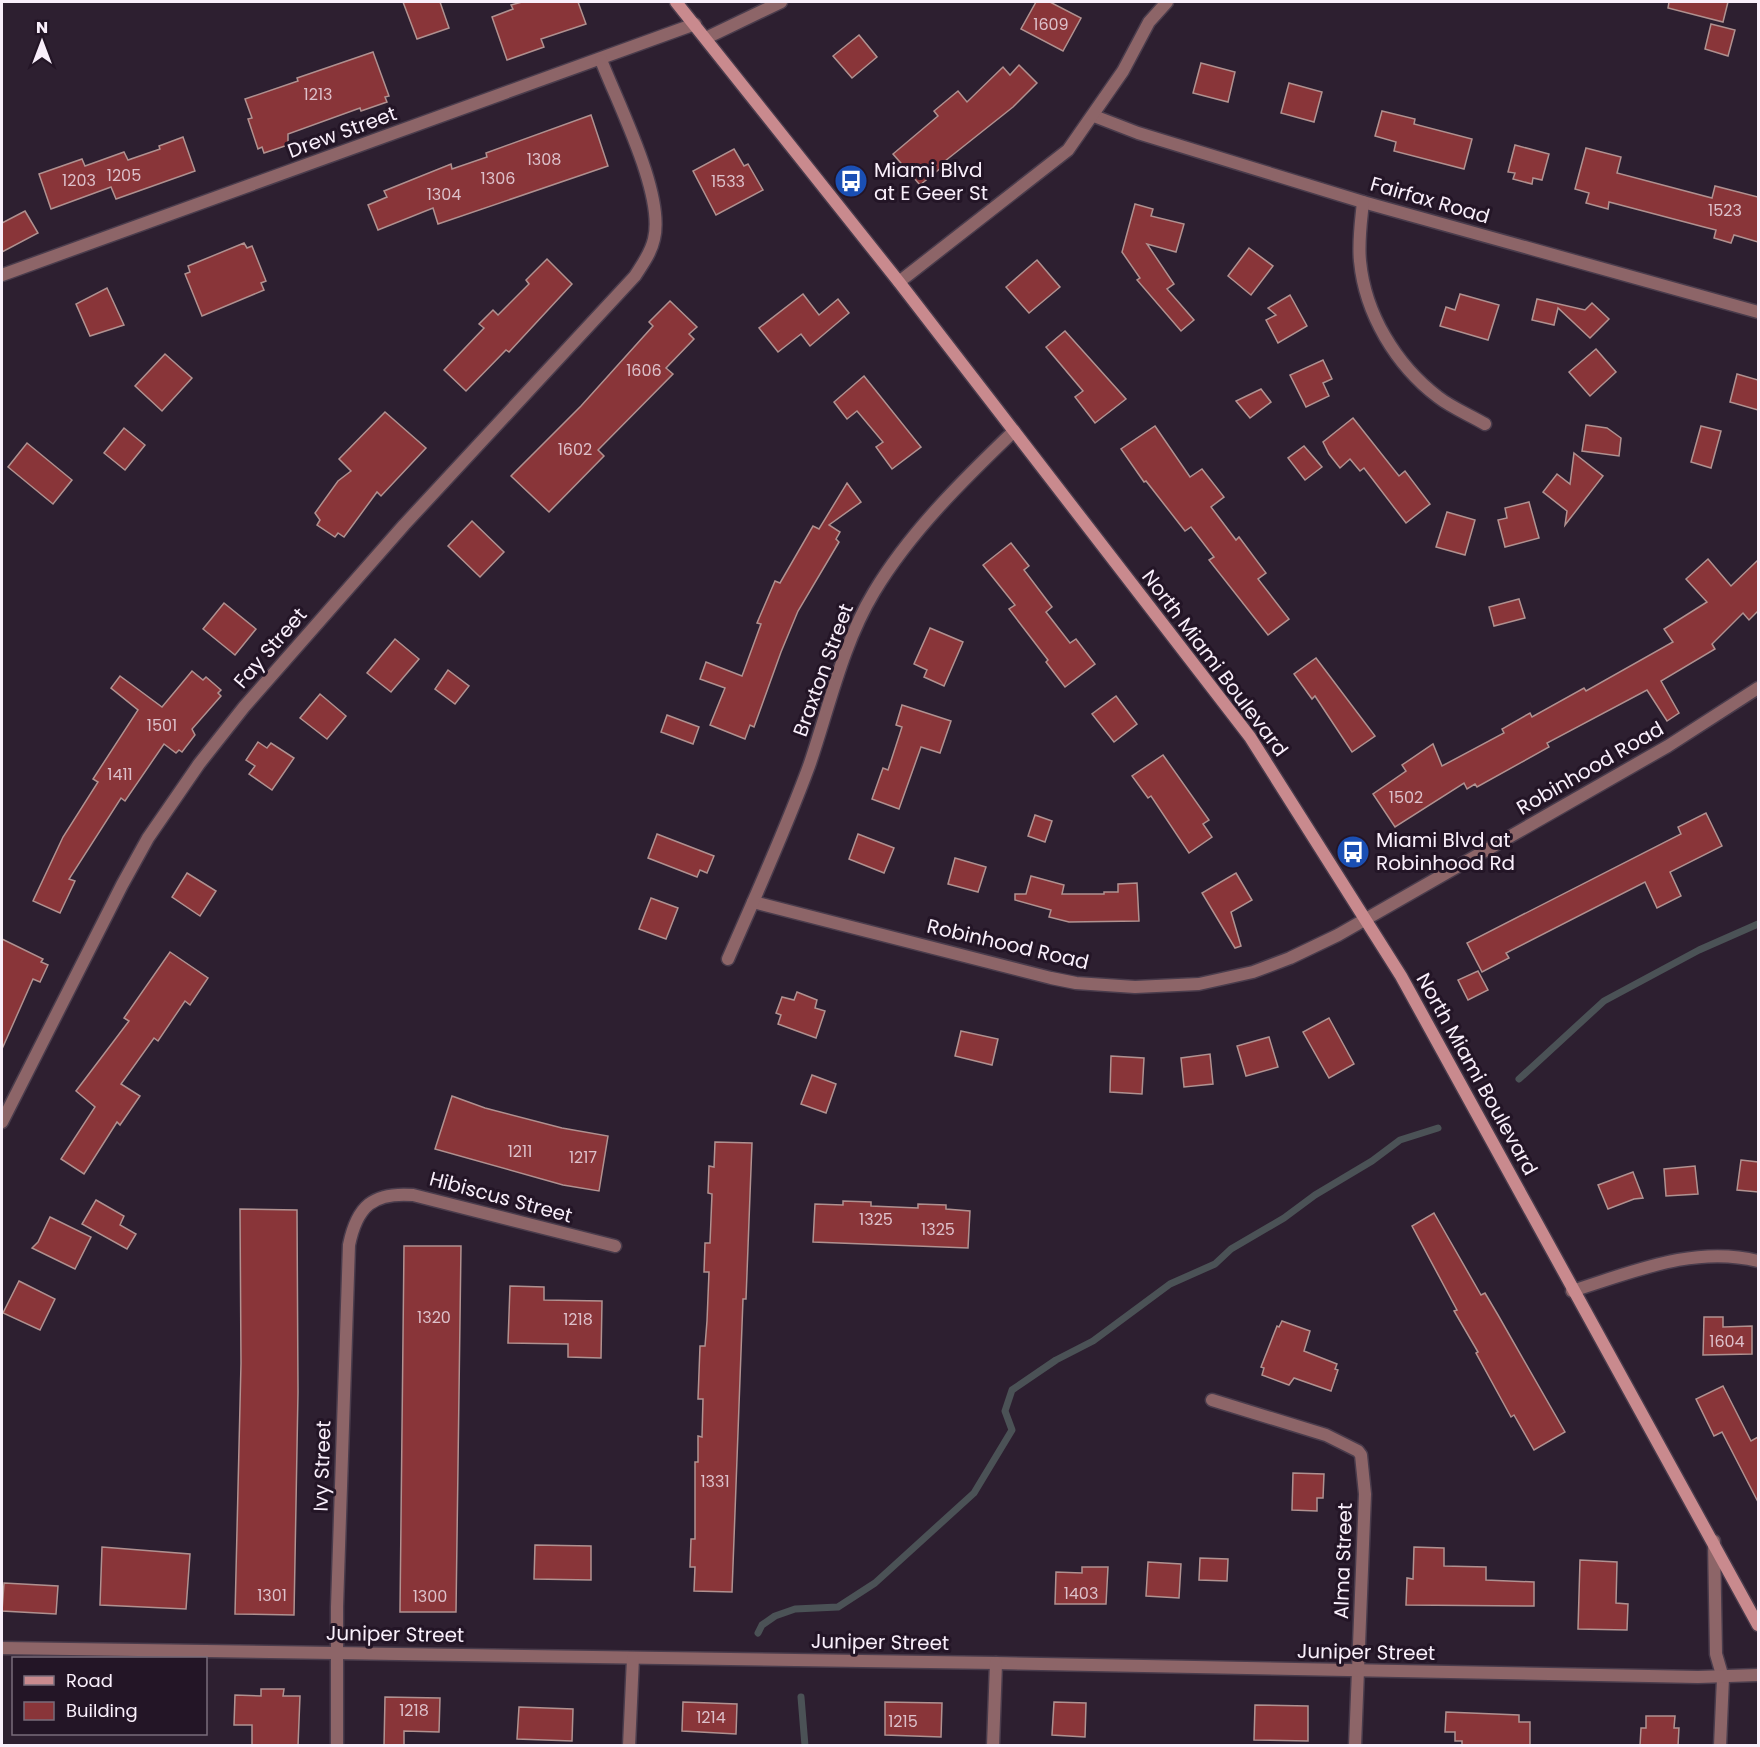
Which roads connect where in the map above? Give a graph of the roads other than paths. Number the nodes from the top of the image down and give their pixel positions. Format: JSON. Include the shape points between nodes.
{"nodes":[{"id":1,"x":676,"y":2,"type":"edge"},
{"id":2,"x":781,"y":2,"type":"edge"},
{"id":3,"x":1167,"y":2,"type":"edge"},
{"id":4,"x":695,"y":24,"type":"junction"},
{"id":5,"x":706,"y":38,"type":"junction"},
{"id":6,"x":601,"y":60,"type":"junction"},
{"id":7,"x":1094,"y":116,"type":"junction"},
{"id":8,"x":1363,"y":202,"type":"junction"},
{"id":9,"x":2,"y":275,"type":"edge"},
{"id":10,"x":899,"y":282,"type":"junction"},
{"id":11,"x":1758,"y":312,"type":"edge"},
{"id":12,"x":1485,"y":424,"type":"dead end"},
{"id":13,"x":1014,"y":431,"type":"junction"},
{"id":14,"x":1758,"y":688,"type":"edge"},
{"id":15,"x":753,"y":902,"type":"junction"},
{"id":16,"x":1366,"y":919,"type":"junction"},
{"id":17,"x":728,"y":959,"type":"dead end"},
{"id":18,"x":2,"y":1089,"type":"edge"},
{"id":19,"x":14,"y":1096,"type":"junction"},
{"id":20,"x":2,"y":1122,"type":"edge"},
{"id":21,"x":376,"y":1199,"type":"joint"},
{"id":22,"x":615,"y":1246,"type":"dead end"},
{"id":23,"x":1758,"y":1261,"type":"edge"},
{"id":24,"x":1572,"y":1291,"type":"junction"},
{"id":25,"x":1212,"y":1400,"type":"dead end"},
{"id":26,"x":1713,"y":1541,"type":"junction"},
{"id":27,"x":1758,"y":1625,"type":"edge"},
{"id":28,"x":2,"y":1648,"type":"edge"},
{"id":29,"x":337,"y":1653,"type":"junction"},
{"id":30,"x":633,"y":1658,"type":"junction"},
{"id":31,"x":996,"y":1663,"type":"junction"},
{"id":32,"x":1358,"y":1671,"type":"junction"},
{"id":33,"x":1758,"y":1675,"type":"edge"},
{"id":34,"x":1723,"y":1678,"type":"junction"},
{"id":35,"x":337,"y":1746,"type":"edge"},
{"id":36,"x":629,"y":1746,"type":"edge"},
{"id":37,"x":993,"y":1746,"type":"edge"},
{"id":38,"x":1355,"y":1746,"type":"edge"},
{"id":39,"x":1720,"y":1746,"type":"edge"}],
"edges":[{"from":1,"to":4,"type":"main road","name":"North Miami Boulevard"},
{"from":2,"to":5,"type":"street"},
{"from":3,"to":7,"type":"street","via":[[1149,22]]},
{"from":4,"to":5,"type":"main road","name":"North Miami Boulevard"},
{"from":4,"to":6,"type":"street","name":"Drew Street"},
{"from":5,"to":10,"type":"main road","name":"North Miami Boulevard"},
{"from":6,"to":9,"type":"street","name":"Drew Street"},
{"from":6,"to":19,"type":"street","name":"Fay Street","via":[[651,188],[655,226],[647,257],[635,276],[404,525],[199,764],[148,838]]},
{"from":7,"to":8,"type":"street","name":"Fairfax Road"},
{"from":7,"to":10,"type":"street","via":[[1068,150]]},
{"from":8,"to":11,"type":"street","name":"Fairfax Road"},
{"from":8,"to":12,"type":"street","via":[[1360,263],[1367,294],[1390,346],[1438,398]]},
{"from":10,"to":13,"type":"main road","name":"North Miami Boulevard"},
{"from":13,"to":15,"type":"street","name":"Braxton Street","via":[[945,502],[892,564],[873,594],[847,649],[808,767]]},
{"from":13,"to":16,"type":"main road","name":"North Miami Boulevard","via":[[1220,695]]},
{"from":14,"to":16,"type":"street","name":"Robinhood Road","via":[[1659,751]]},
{"from":15,"to":16,"type":"street","name":"Robinhood Road","via":[[1051,978],[1135,987],[1199,984],[1253,972],[1290,958]]},
{"from":15,"to":17,"type":"street","name":"Braxton Street"},
{"from":16,"to":24,"type":"main road","name":"North Miami Boulevard","via":[[1401,976]]},
{"from":18,"to":19,"type":"street"},
{"from":19,"to":20,"type":"street","name":"Fay Street"},
{"from":21,"to":22,"type":"street","name":"Hibiscus Street","via":[[394,1193],[413,1195]]},
{"from":21,"to":29,"type":"street","name":"Ivy Street","via":[[362,1209],[353,1225],[349,1245]]},
{"from":23,"to":24,"type":"street","via":[[1723,1255],[1684,1257]]},
{"from":24,"to":26,"type":"main road","name":"North Miami Boulevard"},
{"from":25,"to":32,"type":"street","name":"Alma Street","via":[[1326,1435],[1359,1451],[1365,1494]]},
{"from":26,"to":27,"type":"main road","name":"North Miami Boulevard"},
{"from":26,"to":34,"type":"street","via":[[1716,1654]]},
{"from":28,"to":29,"type":"street","name":"Juniper Street"},
{"from":29,"to":30,"type":"street","name":"Juniper Street"},
{"from":29,"to":35,"type":"street","name":"Ivy Street"},
{"from":30,"to":31,"type":"street","name":"Juniper Street"},
{"from":30,"to":36,"type":"street"},
{"from":31,"to":32,"type":"street","name":"Juniper Street"},
{"from":31,"to":37,"type":"street"},
{"from":32,"to":34,"type":"street","name":"Juniper Street"},
{"from":32,"to":38,"type":"street","name":"Alma Street"},
{"from":33,"to":34,"type":"street","name":"Juniper Street"},
{"from":34,"to":39,"type":"street"}]}
